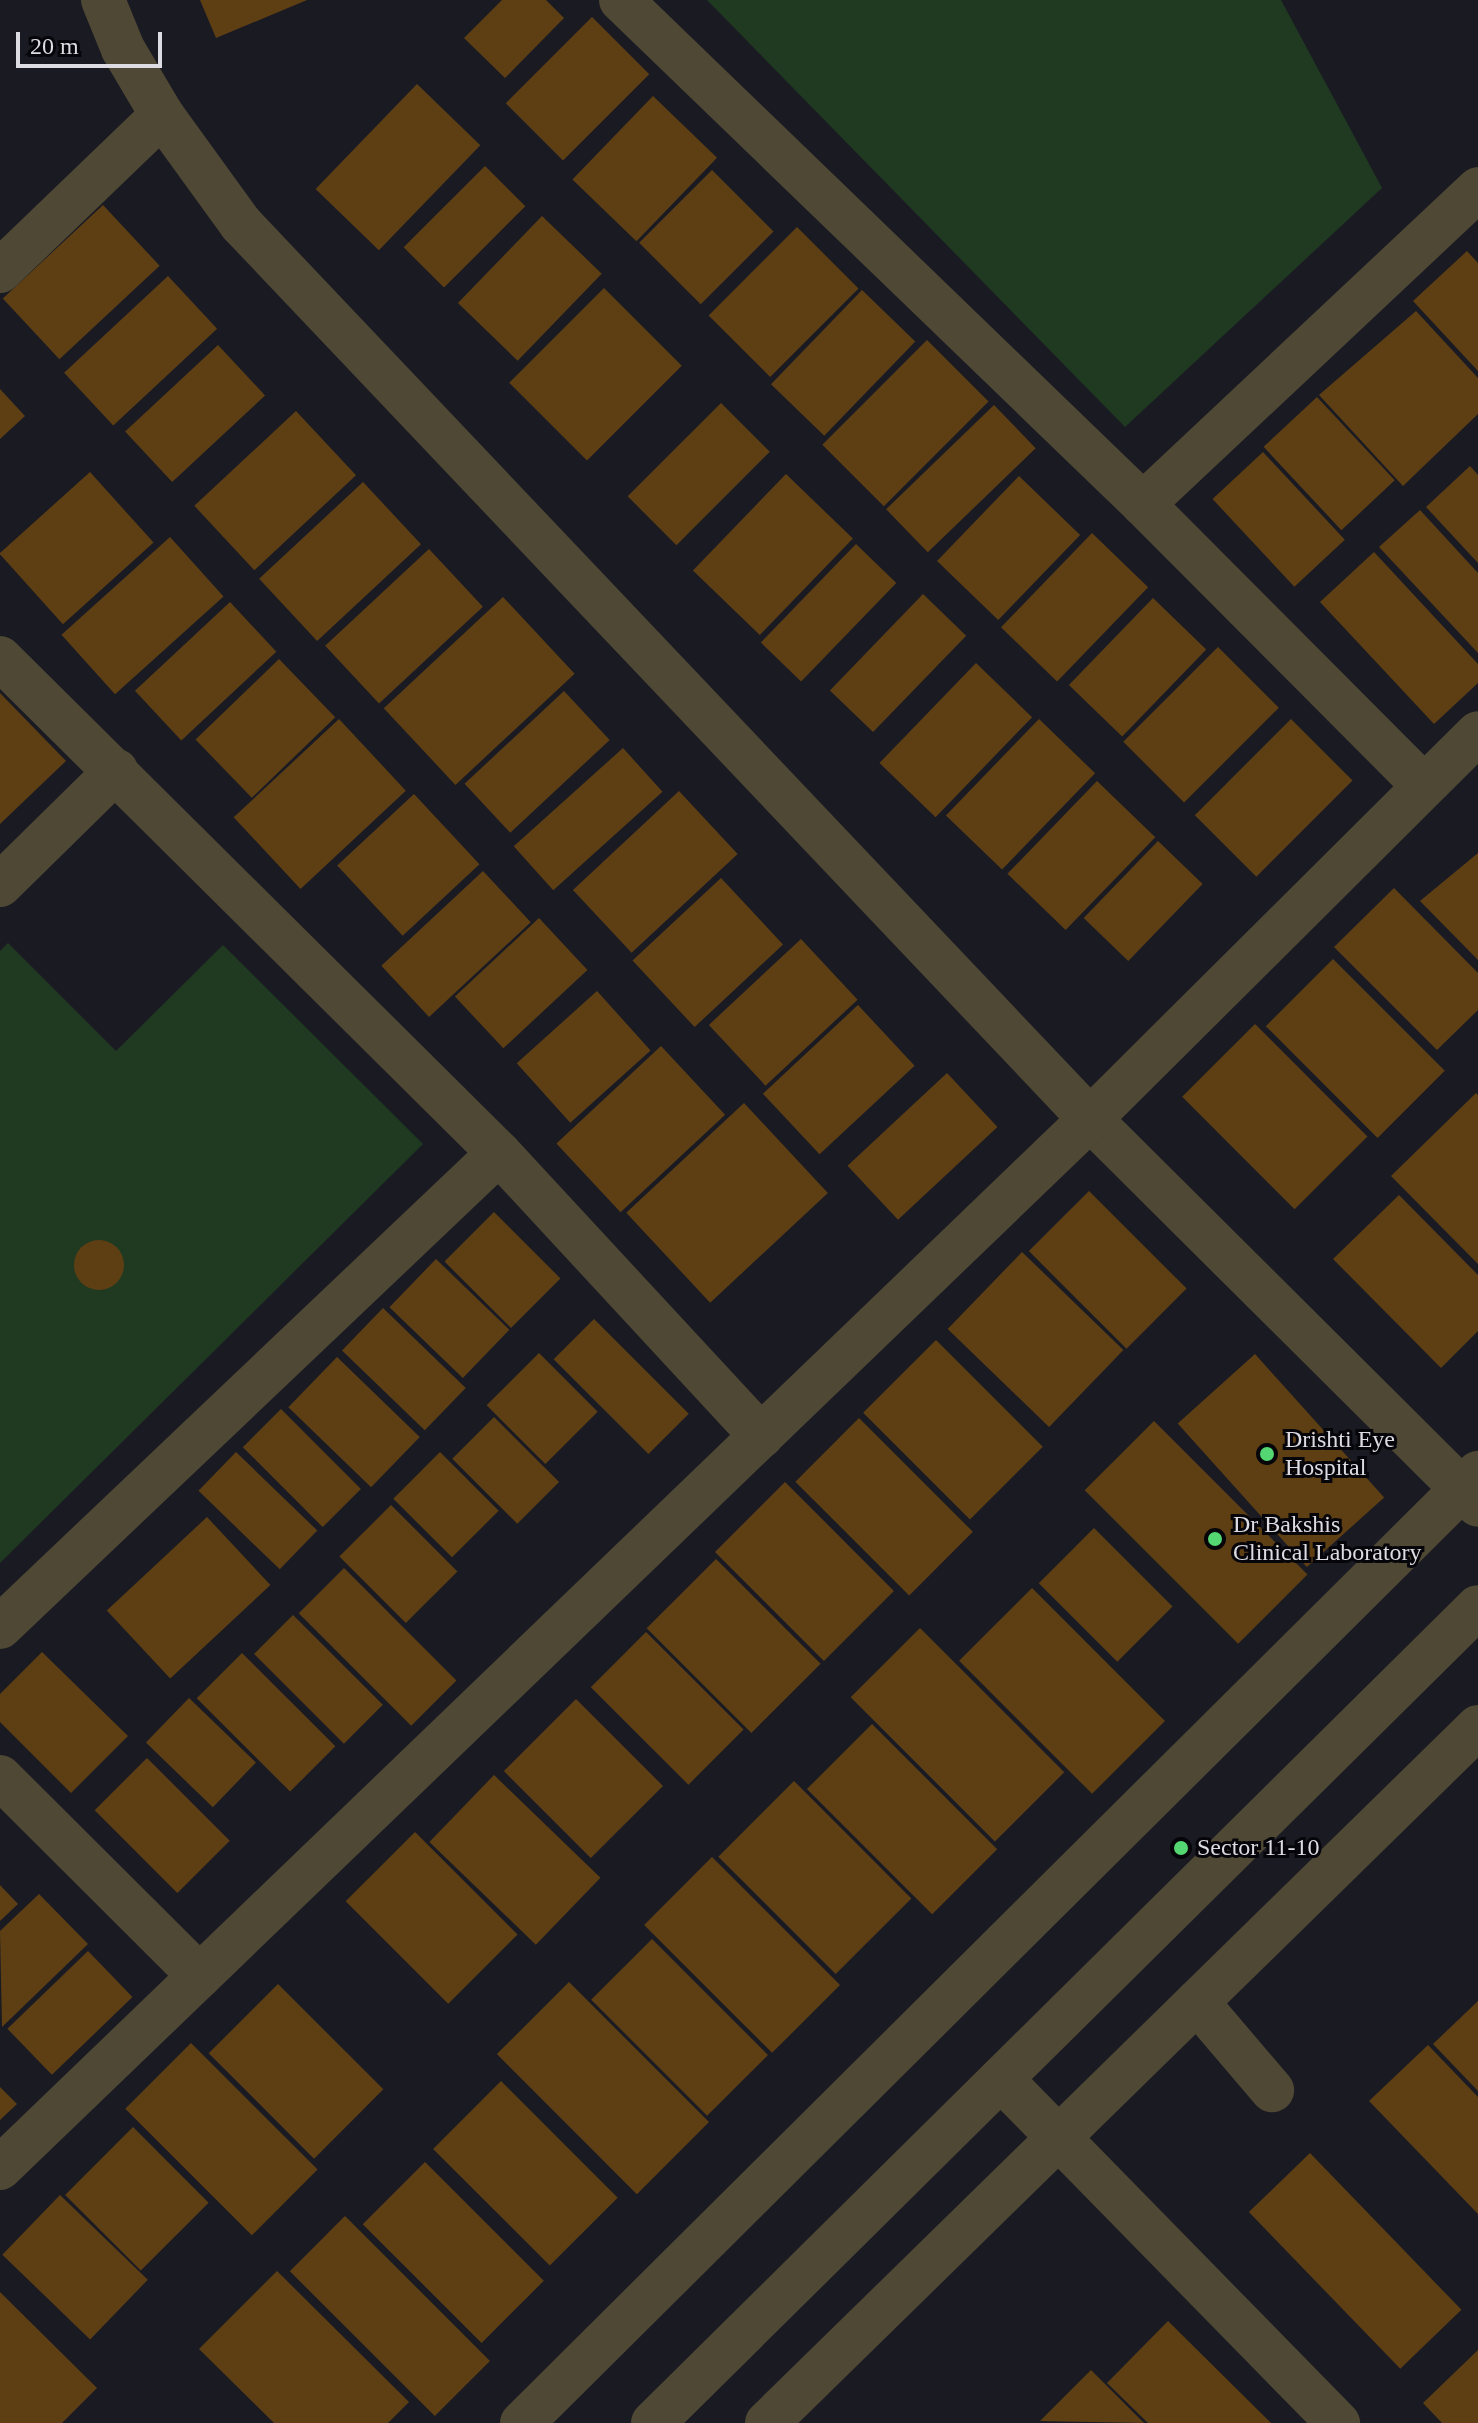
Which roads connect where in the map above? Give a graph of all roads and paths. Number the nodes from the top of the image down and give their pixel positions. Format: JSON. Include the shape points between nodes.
{"nodes":[{"id":1,"x":103,"y":0,"type":"edge"},
{"id":2,"x":621,"y":0,"type":"edge"},
{"id":3,"x":162,"y":115,"type":"junction"},
{"id":4,"x":1478,"y":189,"type":"edge"},
{"id":5,"x":0,"y":271,"type":"edge"},
{"id":6,"x":1143,"y":504,"type":"junction"},
{"id":7,"x":0,"y":658,"type":"edge"},
{"id":8,"x":1478,"y":733,"type":"edge"},
{"id":9,"x":116,"y":771,"type":"junction"},
{"id":10,"x":1424,"y":786,"type":"junction"},
{"id":11,"x":0,"y":885,"type":"edge"},
{"id":12,"x":1090,"y":1119,"type":"junction"},
{"id":13,"x":499,"y":1153,"type":"junction"},
{"id":14,"x":761,"y":1436,"type":"junction"},
{"id":15,"x":1473,"y":1489,"type":"edge"},
{"id":16,"x":1478,"y":1607,"type":"edge"},
{"id":17,"x":0,"y":1627,"type":"edge"},
{"id":18,"x":1478,"y":1727,"type":"edge"},
{"id":19,"x":0,"y":1777,"type":"edge"},
{"id":20,"x":200,"y":1976,"type":"junction"},
{"id":21,"x":1197,"y":2002,"type":"junction"},
{"id":22,"x":1001,"y":2079,"type":"junction"},
{"id":23,"x":1272,"y":2090,"type":"dead end"},
{"id":24,"x":1059,"y":2137,"type":"junction"},
{"id":25,"x":0,"y":2168,"type":"edge"},
{"id":26,"x":522,"y":2423,"type":"edge"},
{"id":27,"x":653,"y":2423,"type":"edge"},
{"id":28,"x":767,"y":2423,"type":"edge"},
{"id":29,"x":1338,"y":2423,"type":"edge"}],
"edges":[{"from":1,"to":3,"type":"street","via":[[123,49]]},
{"from":2,"to":6,"type":"street"},
{"from":3,"to":5,"type":"street"},
{"from":3,"to":12,"type":"street","via":[[241,224]]},
{"from":4,"to":6,"type":"street"},
{"from":6,"to":10,"type":"street"},
{"from":7,"to":9,"type":"street"},
{"from":8,"to":10,"type":"street"},
{"from":9,"to":11,"type":"street"},
{"from":9,"to":13,"type":"street"},
{"from":10,"to":12,"type":"street"},
{"from":12,"to":14,"type":"street"},
{"from":12,"to":15,"type":"street"},
{"from":13,"to":14,"type":"street"},
{"from":13,"to":17,"type":"street"},
{"from":14,"to":20,"type":"street"},
{"from":15,"to":26,"type":"street"},
{"from":16,"to":22,"type":"street"},
{"from":18,"to":21,"type":"street"},
{"from":19,"to":20,"type":"street"},
{"from":20,"to":25,"type":"street"},
{"from":21,"to":23,"type":"street"},
{"from":21,"to":24,"type":"street"},
{"from":22,"to":24,"type":"street"},
{"from":22,"to":27,"type":"street"},
{"from":24,"to":28,"type":"street"},
{"from":24,"to":29,"type":"street"}]}
